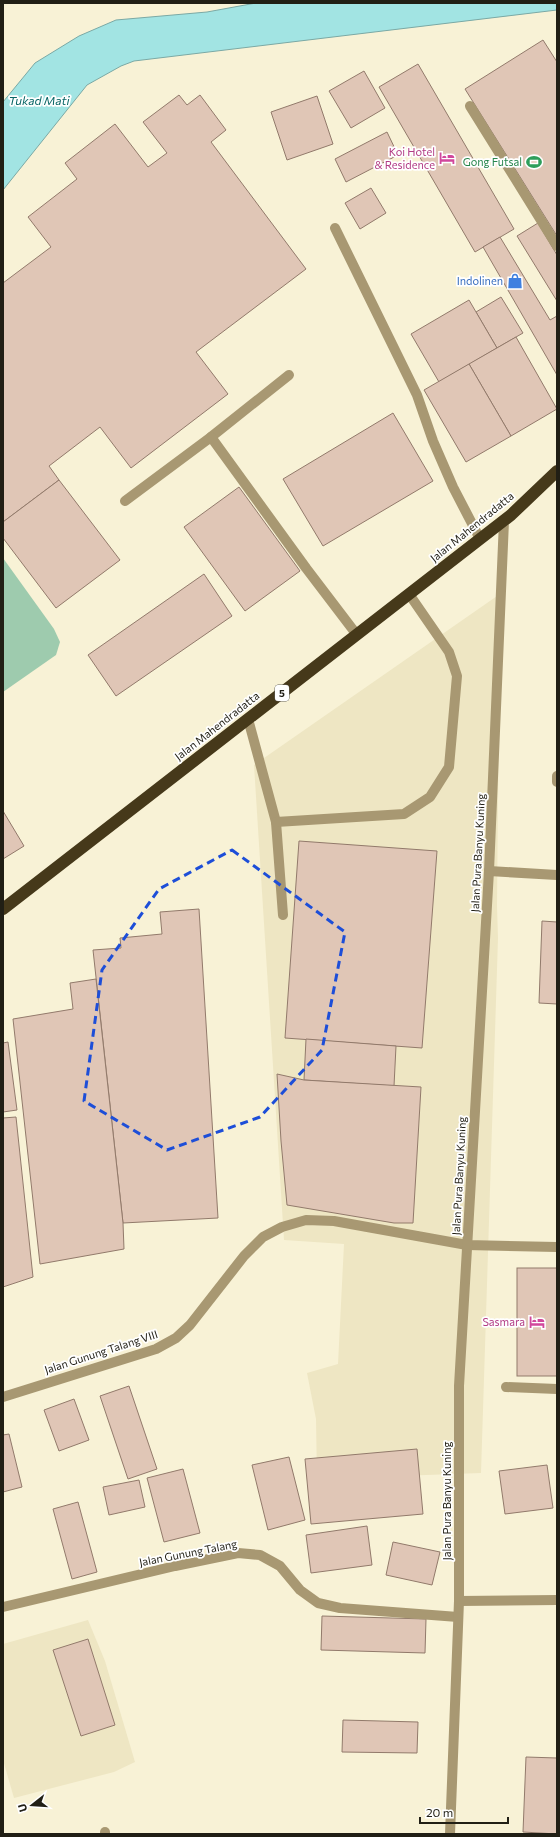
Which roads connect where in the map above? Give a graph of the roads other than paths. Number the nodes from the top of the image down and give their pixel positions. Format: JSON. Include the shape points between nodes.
{"nodes":[{"id":1,"x":470,"y":106,"type":"dead end"},
{"id":2,"x":335,"y":228,"type":"dead end"},
{"id":3,"x":557,"y":246,"type":"edge"},
{"id":4,"x":289,"y":375,"type":"dead end"},
{"id":5,"x":211,"y":437,"type":"junction"},
{"id":6,"x":557,"y":471,"type":"edge"},
{"id":7,"x":124,"y":501,"type":"dead end"},
{"id":8,"x":504,"y":520,"type":"junction"},
{"id":9,"x":480,"y":539,"type":"junction"},
{"id":10,"x":409,"y":594,"type":"junction"},
{"id":11,"x":357,"y":635,"type":"junction"},
{"id":12,"x":248,"y":719,"type":"junction"},
{"id":13,"x":557,"y":776,"type":"edge"},
{"id":14,"x":557,"y":782,"type":"edge"},
{"id":15,"x":276,"y":822,"type":"junction"},
{"id":16,"x":489,"y":871,"type":"junction"},
{"id":17,"x":557,"y":875,"type":"edge"},
{"id":18,"x":3,"y":910,"type":"edge"},
{"id":19,"x":282,"y":915,"type":"dead end"},
{"id":20,"x":467,"y":1245,"type":"junction"},
{"id":21,"x":557,"y":1248,"type":"edge"},
{"id":22,"x":506,"y":1387,"type":"dead end"},
{"id":23,"x":557,"y":1388,"type":"edge"},
{"id":24,"x":3,"y":1397,"type":"edge"},
{"id":25,"x":557,"y":1600,"type":"edge"},
{"id":26,"x":459,"y":1601,"type":"junction"},
{"id":27,"x":3,"y":1607,"type":"edge"},
{"id":28,"x":458,"y":1617,"type":"junction"},
{"id":29,"x":450,"y":1834,"type":"edge"}],
"edges":[{"from":1,"to":3,"type":"street"},
{"from":2,"to":9,"type":"street","via":[[417,395],[453,487]]},
{"from":4,"to":5,"type":"street"},
{"from":5,"to":7,"type":"street"},
{"from":5,"to":11,"type":"street"},
{"from":6,"to":8,"type":"highway","name":"Jalan Mahendradatta","number":"5"},
{"from":8,"to":9,"type":"highway","name":"Jalan Mahendradatta","number":"5"},
{"from":8,"to":16,"type":"street","name":"Jalan Pura Banyu Kuning"},
{"from":9,"to":10,"type":"highway","name":"Jalan Mahendradatta","number":"5"},
{"from":10,"to":11,"type":"highway","name":"Jalan Mahendradatta","number":"5"},
{"from":10,"to":15,"type":"street","via":[[448,652],[457,676],[449,767],[430,797],[404,814]]},
{"from":11,"to":12,"type":"highway","name":"Jalan Mahendradatta","number":"5"},
{"from":12,"to":15,"type":"street"},
{"from":12,"to":18,"type":"highway","name":"Jalan Mahendradatta","number":"5"},
{"from":13,"to":14,"type":"street"},
{"from":15,"to":19,"type":"street"},
{"from":16,"to":17,"type":"street"},
{"from":16,"to":20,"type":"street","name":"Jalan Pura Banyu Kuning"},
{"from":20,"to":21,"type":"street","name":"Jalan Gunung Talang VIII"},
{"from":20,"to":24,"type":"street","name":"Jalan Gunung Talang VIII","via":[[334,1221],[306,1220],[282,1227],[263,1237],[244,1256],[176,1338],[156,1349]]},
{"from":20,"to":26,"type":"street","name":"Jalan Pura Banyu Kuning","via":[[459,1386]]},
{"from":22,"to":23,"type":"street"},
{"from":25,"to":26,"type":"street"},
{"from":26,"to":28,"type":"street","name":"Jalan Pura Banyu Kuning"},
{"from":27,"to":28,"type":"street","name":"Jalan Gunung Talang","via":[[238,1553],[260,1555],[280,1566],[300,1590],[318,1603],[340,1608]]},
{"from":28,"to":29,"type":"street","name":"Jalan Pura Banyu Kuning"}]}
